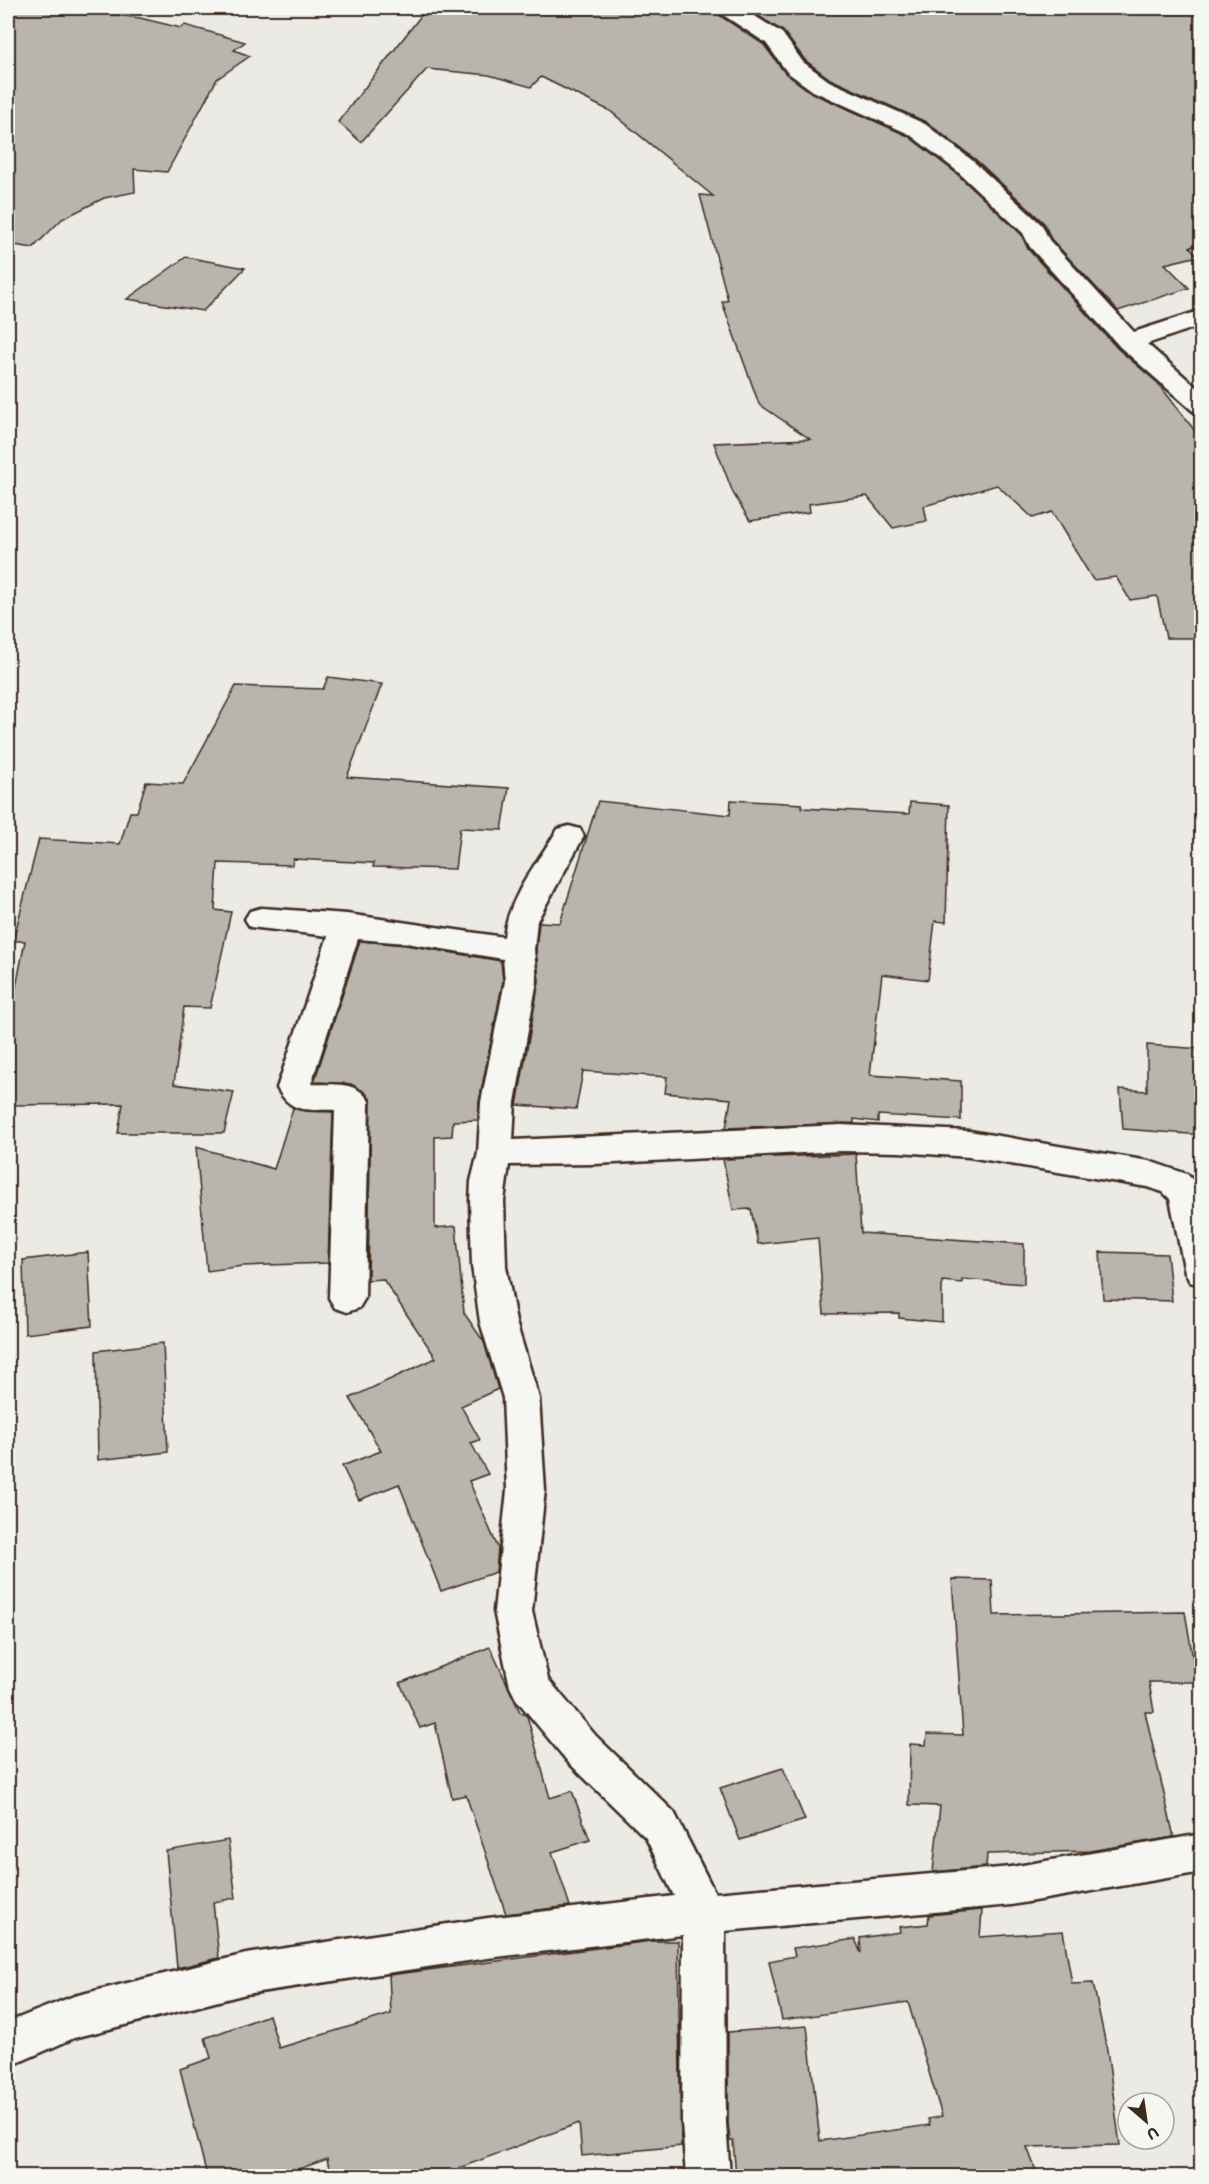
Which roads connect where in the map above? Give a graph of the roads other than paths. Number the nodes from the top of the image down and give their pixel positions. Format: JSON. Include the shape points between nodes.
{"nodes":[{"id":1,"x":728,"y":8,"type":"edge"},
{"id":2,"x":1202,"y":317,"type":"edge"},
{"id":3,"x":1129,"y":342,"type":"junction"},
{"id":4,"x":1202,"y":406,"type":"edge"},
{"id":5,"x":569,"y":836,"type":"dead end"},
{"id":6,"x":261,"y":919,"type":"dead end"},
{"id":7,"x":347,"y":925,"type":"junction"},
{"id":8,"x":518,"y":950,"type":"junction"},
{"id":9,"x":495,"y":1153,"type":"junction"},
{"id":10,"x":1202,"y":1272,"type":"edge"},
{"id":11,"x":348,"y":1298,"type":"dead end"},
{"id":12,"x":1202,"y":1853,"type":"edge"},
{"id":13,"x":704,"y":1914,"type":"junction"},
{"id":14,"x":8,"y":2046,"type":"edge"},
{"id":15,"x":708,"y":2176,"type":"edge"}],
"edges":[{"from":1,"to":3,"type":"street","via":[[774,38],[795,67],[821,86],[917,129],[965,166],[1034,230],[1038,242]]},
{"from":2,"to":3,"type":"street"},
{"from":3,"to":4,"type":"street"},
{"from":5,"to":8,"type":"street","via":[[521,921]]},
{"from":6,"to":7,"type":"street"},
{"from":7,"to":8,"type":"street"},
{"from":7,"to":11,"type":"street","via":[[293,1088],[299,1096],[352,1101]]},
{"from":8,"to":9,"type":"street","via":[[521,981],[498,1102]]},
{"from":9,"to":10,"type":"street","via":[[841,1138],[900,1139],[969,1144],[1149,1174],[1175,1183],[1186,1194]]},
{"from":9,"to":13,"type":"street","via":[[488,1181],[489,1266],[498,1323],[521,1398],[526,1490],[513,1611],[530,1687],[582,1749],[660,1825]]},
{"from":12,"to":13,"type":"street","via":[[1011,1886]]},
{"from":13,"to":14,"type":"street","via":[[488,1938],[246,1974],[74,2017]]},
{"from":13,"to":15,"type":"street","via":[[704,2123]]}]}
